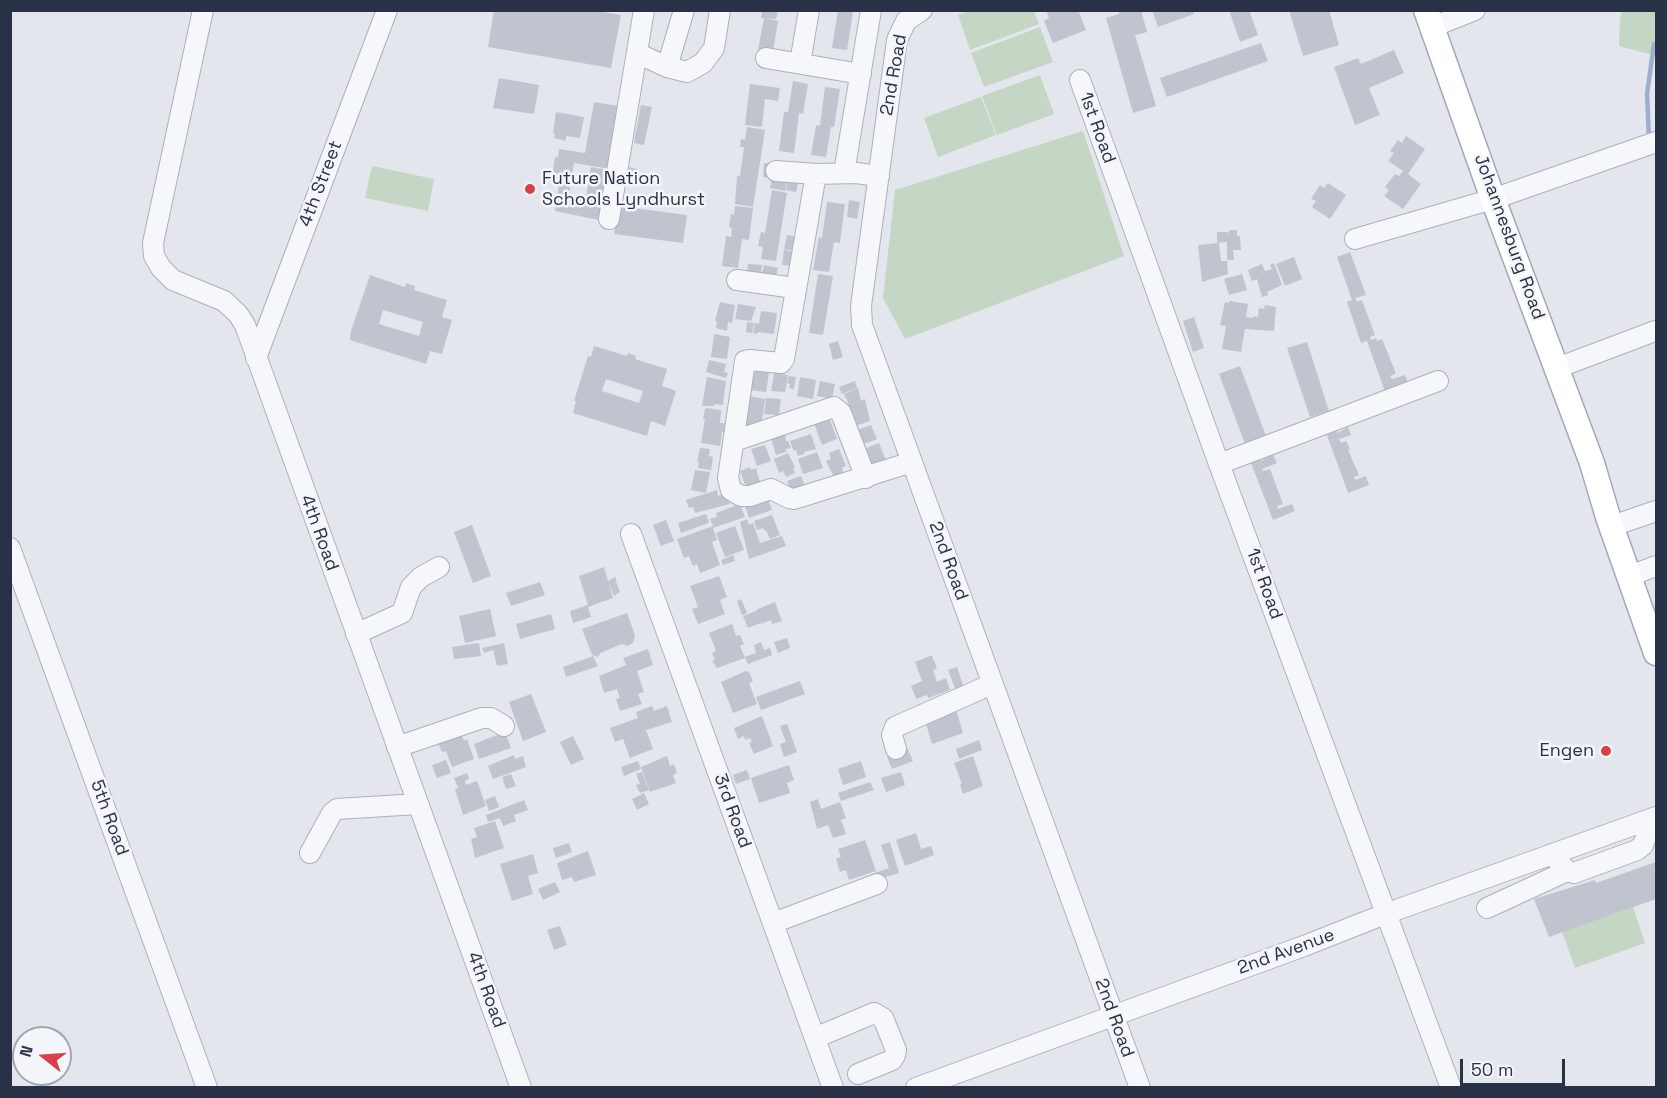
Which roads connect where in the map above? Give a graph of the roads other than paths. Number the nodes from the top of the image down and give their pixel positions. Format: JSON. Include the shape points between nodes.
{"nodes":[{"id":1,"x":203,"y":10,"type":"edge"},
{"id":2,"x":387,"y":10,"type":"edge"},
{"id":3,"x":644,"y":10,"type":"edge"},
{"id":4,"x":684,"y":10,"type":"edge"},
{"id":5,"x":720,"y":10,"type":"edge"},
{"id":6,"x":809,"y":10,"type":"edge"},
{"id":7,"x":871,"y":10,"type":"edge"},
{"id":8,"x":1475,"y":10,"type":"edge"},
{"id":9,"x":914,"y":16,"type":"edge"},
{"id":10,"x":1429,"y":19,"type":"edge"},
{"id":11,"x":637,"y":53,"type":"junction"},
{"id":12,"x":766,"y":58,"type":"dead end"},
{"id":13,"x":800,"y":63,"type":"junction"},
{"id":14,"x":667,"y":67,"type":"junction"},
{"id":15,"x":861,"y":74,"type":"junction"},
{"id":16,"x":1080,"y":80,"type":"dead end"},
{"id":17,"x":1650,"y":144,"type":"edge"},
{"id":18,"x":776,"y":171,"type":"dead end"},
{"id":19,"x":844,"y":173,"type":"junction"},
{"id":20,"x":816,"y":174,"type":"junction"},
{"id":21,"x":879,"y":176,"type":"junction"},
{"id":22,"x":1493,"y":198,"type":"junction"},
{"id":23,"x":609,"y":219,"type":"dead end"},
{"id":24,"x":1354,"y":239,"type":"dead end"},
{"id":25,"x":737,"y":280,"type":"dead end"},
{"id":26,"x":795,"y":288,"type":"junction"},
{"id":27,"x":1655,"y":331,"type":"dead end"},
{"id":28,"x":256,"y":358,"type":"junction"},
{"id":29,"x":1557,"y":368,"type":"junction"},
{"id":30,"x":1438,"y":381,"type":"dead end"},
{"id":31,"x":734,"y":441,"type":"junction"},
{"id":32,"x":912,"y":462,"type":"junction"},
{"id":33,"x":1592,"y":463,"type":"junction"},
{"id":34,"x":1219,"y":464,"type":"junction"},
{"id":35,"x":866,"y":478,"type":"junction"},
{"id":36,"x":1656,"y":511,"type":"edge"},
{"id":37,"x":1621,"y":523,"type":"junction"},
{"id":38,"x":631,"y":534,"type":"dead end"},
{"id":39,"x":10,"y":549,"type":"edge"},
{"id":40,"x":440,"y":567,"type":"dead end"},
{"id":41,"x":1648,"y":569,"type":"edge"},
{"id":42,"x":1656,"y":614,"type":"edge"},
{"id":43,"x":356,"y":633,"type":"junction"},
{"id":44,"x":1656,"y":652,"type":"edge"},
{"id":45,"x":992,"y":684,"type":"junction"},
{"id":46,"x":504,"y":726,"type":"dead end"},
{"id":47,"x":397,"y":747,"type":"junction"},
{"id":48,"x":896,"y":749,"type":"dead end"},
{"id":49,"x":418,"y":804,"type":"junction"},
{"id":50,"x":1655,"y":818,"type":"edge"},
{"id":51,"x":310,"y":853,"type":"dead end"},
{"id":52,"x":1552,"y":854,"type":"junction"},
{"id":53,"x":1567,"y":871,"type":"junction"},
{"id":54,"x":877,"y":884,"type":"dead end"},
{"id":55,"x":1487,"y":908,"type":"dead end"},
{"id":56,"x":1386,"y":914,"type":"junction"},
{"id":57,"x":773,"y":923,"type":"junction"},
{"id":58,"x":1113,"y":1015,"type":"junction"},
{"id":59,"x":814,"y":1038,"type":"junction"},
{"id":60,"x":858,"y":1074,"type":"dead end"},
{"id":61,"x":207,"y":1088,"type":"edge"},
{"id":62,"x":521,"y":1088,"type":"edge"},
{"id":63,"x":833,"y":1088,"type":"edge"},
{"id":64,"x":916,"y":1088,"type":"edge"},
{"id":65,"x":1140,"y":1088,"type":"edge"},
{"id":66,"x":1451,"y":1088,"type":"edge"}],
"edges":[{"from":1,"to":28,"type":"street","name":"4th Road","via":[[153,243],[154,256],[173,279],[231,307],[245,325]]},
{"from":2,"to":28,"type":"street","name":"4th Street"},
{"from":3,"to":11,"type":"street"},
{"from":4,"to":14,"type":"street"},
{"from":5,"to":14,"type":"street","via":[[714,48],[703,63],[687,72]]},
{"from":6,"to":13,"type":"street"},
{"from":7,"to":15,"type":"street"},
{"from":8,"to":10,"type":"street"},
{"from":9,"to":21,"type":"street","name":"2nd Road","via":[[897,39]]},
{"from":10,"to":22,"type":"main road","name":"Johannesburg Road"},
{"from":11,"to":14,"type":"street"},
{"from":11,"to":23,"type":"street"},
{"from":12,"to":13,"type":"street"},
{"from":13,"to":15,"type":"street"},
{"from":15,"to":19,"type":"street"},
{"from":16,"to":34,"type":"street","name":"1st Road"},
{"from":17,"to":22,"type":"street"},
{"from":18,"to":20,"type":"street"},
{"from":19,"to":20,"type":"street"},
{"from":19,"to":21,"type":"street"},
{"from":20,"to":26,"type":"street"},
{"from":21,"to":32,"type":"street","name":"2nd Road","via":[[861,319]]},
{"from":22,"to":24,"type":"street"},
{"from":22,"to":29,"type":"main road","name":"Johannesburg Road"},
{"from":25,"to":26,"type":"street"},
{"from":26,"to":31,"type":"street","via":[[784,361],[744,363]]},
{"from":27,"to":29,"type":"street"},
{"from":28,"to":43,"type":"street","name":"4th Road"},
{"from":29,"to":33,"type":"main road","name":"Johannesburg Road"},
{"from":30,"to":34,"type":"street"},
{"from":31,"to":35,"type":"street","via":[[834,408],[841,413]]},
{"from":31,"to":35,"type":"street","via":[[728,478],[731,490],[741,496],[771,489],[794,499]]},
{"from":32,"to":35,"type":"street"},
{"from":32,"to":45,"type":"street","name":"2nd Road"},
{"from":33,"to":37,"type":"main road","name":"Johannesburg Road"},
{"from":33,"to":44,"type":"main road","name":"Johannesburg Road"},
{"from":34,"to":56,"type":"street","name":"1st Road"},
{"from":36,"to":37,"type":"street"},
{"from":37,"to":41,"type":"main road","name":"Johannesburg Road"},
{"from":38,"to":57,"type":"street","name":"3rd Road"},
{"from":39,"to":61,"type":"street","name":"5th Road"},
{"from":40,"to":43,"type":"street","via":[[411,587],[402,613]]},
{"from":41,"to":42,"type":"main road","name":"Johannesburg Road"},
{"from":43,"to":47,"type":"street","name":"4th Road"},
{"from":45,"to":48,"type":"street","via":[[895,727],[892,735]]},
{"from":45,"to":58,"type":"street","name":"2nd Road"},
{"from":46,"to":47,"type":"street","via":[[482,717]]},
{"from":47,"to":49,"type":"street","name":"4th Road"},
{"from":49,"to":51,"type":"street","via":[[337,809]]},
{"from":49,"to":62,"type":"street","name":"4th Road"},
{"from":50,"to":52,"type":"street","name":"2nd Avenue"},
{"from":50,"to":53,"type":"street","via":[[1643,845],[1636,850],[1574,873]]},
{"from":52,"to":53,"type":"street"},
{"from":52,"to":56,"type":"street","name":"2nd Avenue"},
{"from":53,"to":55,"type":"street"},
{"from":54,"to":57,"type":"street"},
{"from":56,"to":58,"type":"street","name":"2nd Avenue"},
{"from":56,"to":66,"type":"street","name":"1st Road"},
{"from":57,"to":59,"type":"street","name":"3rd Road"},
{"from":58,"to":64,"type":"street","name":"2nd Avenue"},
{"from":58,"to":65,"type":"street","name":"2nd Road"},
{"from":59,"to":60,"type":"street","via":[[873,1013],[883,1018],[895,1055],[892,1060]]},
{"from":59,"to":63,"type":"street","name":"3rd Road"}]}
